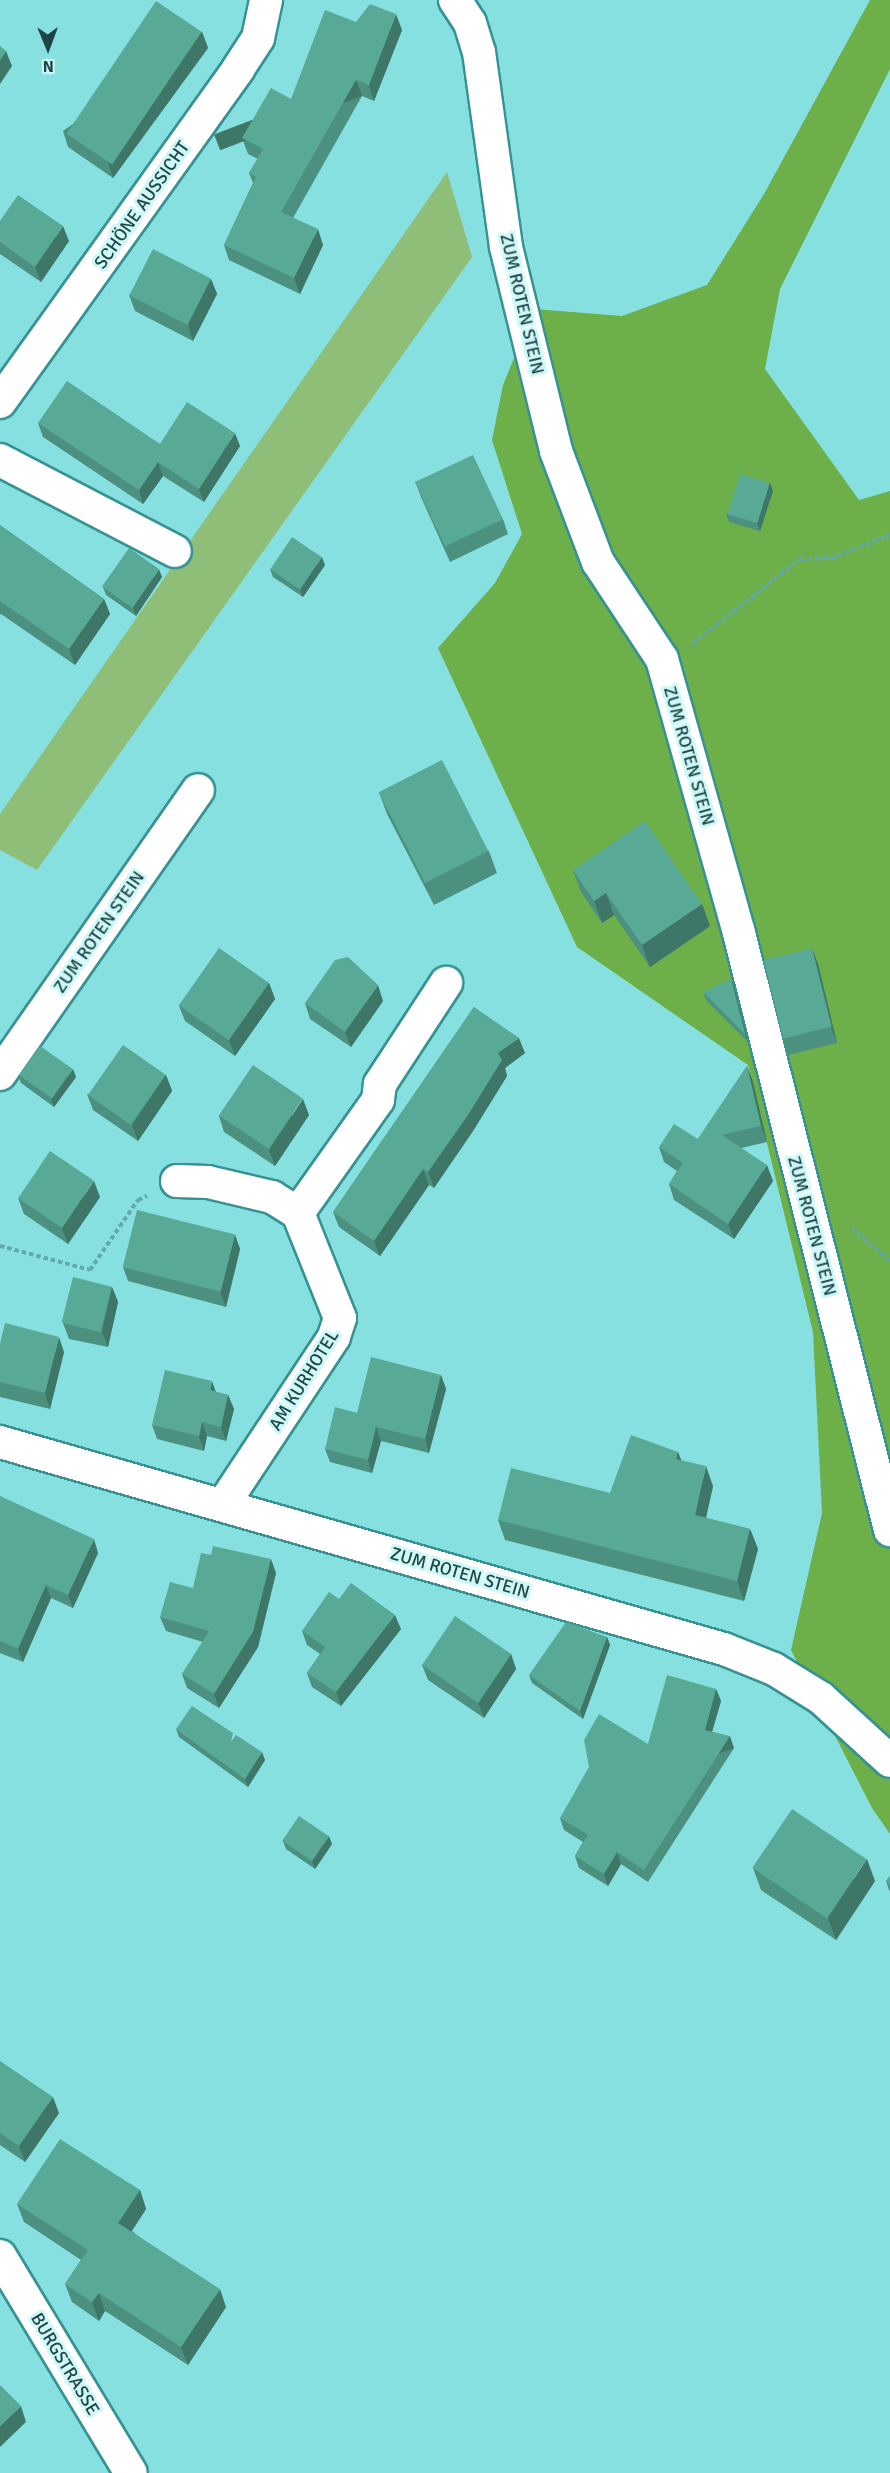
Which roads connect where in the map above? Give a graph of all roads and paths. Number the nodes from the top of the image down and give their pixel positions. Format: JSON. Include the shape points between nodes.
{"nodes":[{"id":1,"x":266,"y":0,"type":"edge"},
{"id":2,"x":455,"y":0,"type":"edge"},
{"id":3,"x":0,"y":402,"type":"edge"},
{"id":4,"x":0,"y":460,"type":"edge"},
{"id":5,"x":890,"y":535,"type":"edge"},
{"id":6,"x":175,"y":551,"type":"dead end"},
{"id":7,"x":662,"y":659,"type":"junction"},
{"id":8,"x":198,"y":790,"type":"dead end"},
{"id":9,"x":446,"y":983,"type":"dead end"},
{"id":10,"x":0,"y":1074,"type":"edge"},
{"id":11,"x":177,"y":1181,"type":"joint"},
{"id":12,"x":298,"y":1213,"type":"junction"},
{"id":13,"x":0,"y":1246,"type":"edge"},
{"id":14,"x":0,"y":1442,"type":"edge"},
{"id":15,"x":223,"y":1504,"type":"junction"},
{"id":16,"x":890,"y":1530,"type":"edge"},
{"id":17,"x":890,"y":1761,"type":"edge"},
{"id":18,"x":0,"y":2256,"type":"edge"},
{"id":19,"x":131,"y":2473,"type":"edge"}],
"edges":[{"from":1,"to":3,"type":"street","name":"SCHÖNE AUSSICHT","via":[[253,45]]},
{"from":2,"to":7,"type":"street","name":"ZUM ROTEN STEIN","via":[[470,23],[479,52],[506,247],[556,451],[598,562]]},
{"from":4,"to":6,"type":"street"},
{"from":5,"to":7,"type":"path","via":[[831,558],[800,559],[759,587],[696,641]]},
{"from":7,"to":16,"type":"street","name":"ZUM ROTEN STEIN","via":[[739,933]]},
{"from":8,"to":10,"type":"street","name":"ZUM ROTEN STEIN"},
{"from":9,"to":12,"type":"street","via":[[380,1084],[378,1100]]},
{"from":11,"to":12,"type":"street","via":[[208,1182],[272,1197]]},
{"from":11,"to":13,"type":"path","via":[[138,1200],[90,1270]]},
{"from":12,"to":15,"type":"street","name":"AM KURHOTEL","via":[[340,1318],[334,1337]]},
{"from":14,"to":15,"type":"street","name":"ZUM ROTEN STEIN"},
{"from":15,"to":17,"type":"street","name":"ZUM ROTEN STEIN","via":[[724,1649],[774,1669],[821,1698]]},
{"from":18,"to":19,"type":"street","name":"BURGSTRASSE"}]}
